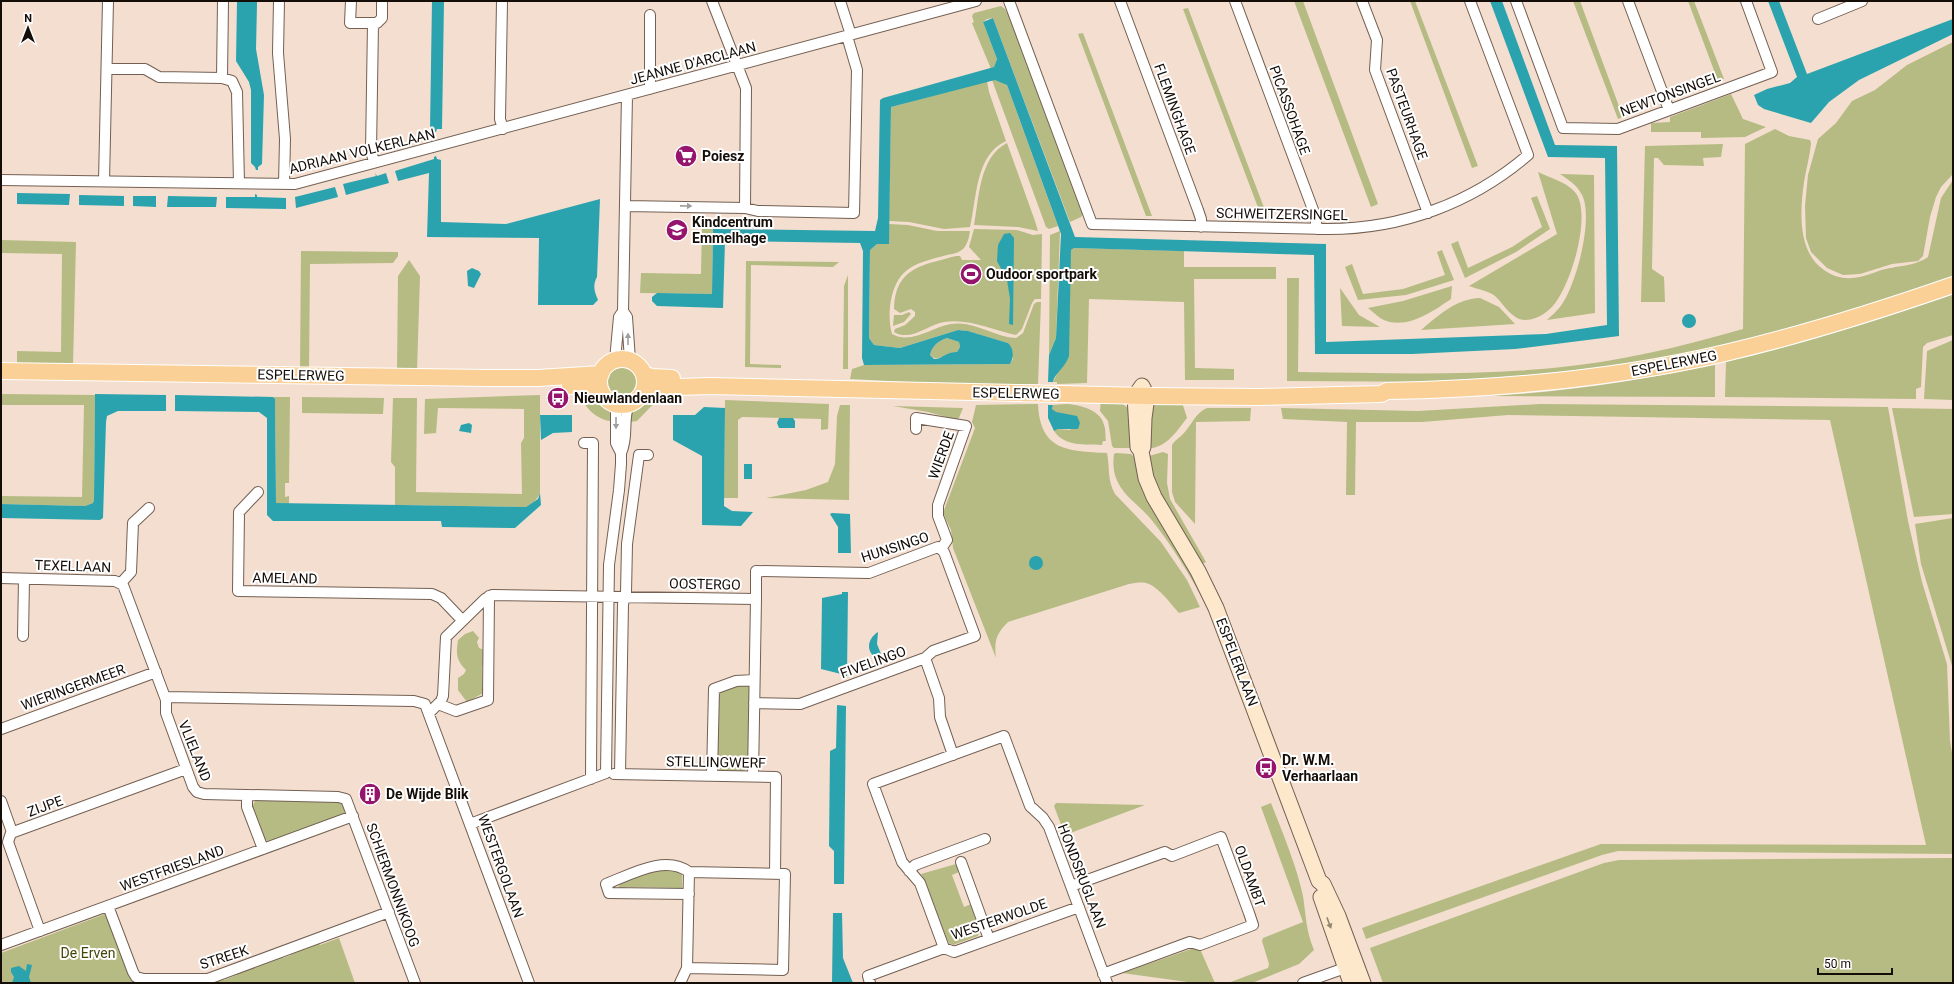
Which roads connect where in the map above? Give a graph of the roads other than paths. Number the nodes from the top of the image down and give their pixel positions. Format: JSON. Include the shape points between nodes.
{"nodes":[{"id":1,"x":108,"y":1,"type":"edge"},
{"id":2,"x":223,"y":1,"type":"edge"},
{"id":3,"x":279,"y":1,"type":"edge"},
{"id":4,"x":351,"y":1,"type":"edge"},
{"id":5,"x":382,"y":1,"type":"edge"},
{"id":6,"x":502,"y":1,"type":"edge"},
{"id":7,"x":712,"y":1,"type":"edge"},
{"id":8,"x":840,"y":1,"type":"edge"},
{"id":9,"x":976,"y":1,"type":"edge"},
{"id":10,"x":1009,"y":1,"type":"edge"},
{"id":11,"x":1120,"y":1,"type":"edge"},
{"id":12,"x":1235,"y":1,"type":"edge"},
{"id":13,"x":1362,"y":1,"type":"edge"},
{"id":14,"x":1470,"y":1,"type":"edge"},
{"id":15,"x":1516,"y":1,"type":"edge"},
{"id":16,"x":1628,"y":1,"type":"edge"},
{"id":17,"x":1746,"y":1,"type":"edge"},
{"id":18,"x":1862,"y":1,"type":"edge"},
{"id":19,"x":956,"y":3,"type":"edge"},
{"id":20,"x":650,"y":15,"type":"dead end"},
{"id":21,"x":1818,"y":19,"type":"dead end"},
{"id":22,"x":373,"y":23,"type":"junction"},
{"id":23,"x":849,"y":35,"type":"junction"},
{"id":24,"x":737,"y":65,"type":"junction"},
{"id":25,"x":107,"y":68,"type":"junction"},
{"id":26,"x":222,"y":78,"type":"junction"},
{"id":27,"x":650,"y":88,"type":"junction"},
{"id":28,"x":627,"y":95,"type":"junction"},
{"id":29,"x":1669,"y":110,"type":"junction"},
{"id":30,"x":503,"y":128,"type":"junction"},
{"id":31,"x":374,"y":162,"type":"junction"},
{"id":32,"x":1,"y":180,"type":"edge"},
{"id":33,"x":104,"y":181,"type":"junction"},
{"id":34,"x":239,"y":183,"type":"junction"},
{"id":35,"x":284,"y":184,"type":"junction"},
{"id":36,"x":625,"y":206,"type":"junction"},
{"id":37,"x":744,"y":208,"type":"junction"},
{"id":38,"x":1428,"y":213,"type":"junction"},
{"id":39,"x":1201,"y":227,"type":"junction"},
{"id":40,"x":1316,"y":229,"type":"junction"},
{"id":41,"x":1953,"y":285,"type":"edge"},
{"id":42,"x":623,"y":311,"type":"junction"},
{"id":43,"x":623,"y":360,"type":"junction"},
{"id":44,"x":1,"y":371,"type":"edge"},
{"id":45,"x":1,"y":376,"type":"edge"},
{"id":46,"x":600,"y":382,"type":"junction"},
{"id":47,"x":644,"y":383,"type":"junction"},
{"id":48,"x":1141,"y":393,"type":"junction"},
{"id":49,"x":621,"y":404,"type":"junction"},
{"id":50,"x":916,"y":429,"type":"dead end"},
{"id":51,"x":584,"y":443,"type":"dead end"},
{"id":52,"x":621,"y":453,"type":"junction"},
{"id":53,"x":648,"y":455,"type":"dead end"},
{"id":54,"x":258,"y":492,"type":"dead end"},
{"id":55,"x":149,"y":508,"type":"dead end"},
{"id":56,"x":941,"y":549,"type":"junction"},
{"id":57,"x":756,"y":571,"type":"joint"},
{"id":58,"x":1,"y":578,"type":"edge"},
{"id":59,"x":24,"y":579,"type":"junction"},
{"id":60,"x":122,"y":583,"type":"junction"},
{"id":61,"x":489,"y":596,"type":"junction"},
{"id":62,"x":592,"y":596,"type":"junction"},
{"id":63,"x":609,"y":597,"type":"junction"},
{"id":64,"x":625,"y":597,"type":"junction"},
{"id":65,"x":756,"y":599,"type":"junction"},
{"id":66,"x":462,"y":620,"type":"junction"},
{"id":67,"x":23,"y":636,"type":"dead end"},
{"id":68,"x":924,"y":658,"type":"junction"},
{"id":69,"x":156,"y":672,"type":"junction"},
{"id":70,"x":754,"y":680,"type":"junction"},
{"id":71,"x":165,"y":697,"type":"junction"},
{"id":72,"x":754,"y":703,"type":"junction"},
{"id":73,"x":438,"y":704,"type":"junction"},
{"id":74,"x":429,"y":713,"type":"junction"},
{"id":75,"x":1,"y":729,"type":"edge"},
{"id":76,"x":953,"y":755,"type":"junction"},
{"id":77,"x":186,"y":768,"type":"junction"},
{"id":78,"x":606,"y":774,"type":"junction"},
{"id":79,"x":620,"y":774,"type":"junction"},
{"id":80,"x":712,"y":776,"type":"junction"},
{"id":81,"x":753,"y":776,"type":"junction"},
{"id":82,"x":591,"y":779,"type":"junction"},
{"id":83,"x":247,"y":795,"type":"junction"},
{"id":84,"x":344,"y":798,"type":"joint"},
{"id":85,"x":1,"y":801,"type":"edge"},
{"id":86,"x":353,"y":816,"type":"junction"},
{"id":87,"x":470,"y":824,"type":"junction"},
{"id":88,"x":12,"y":832,"type":"junction"},
{"id":89,"x":985,"y":839,"type":"dead end"},
{"id":90,"x":263,"y":849,"type":"junction"},
{"id":91,"x":961,"y":862,"type":"dead end"},
{"id":92,"x":909,"y":871,"type":"junction"},
{"id":93,"x":689,"y":872,"type":"junction"},
{"id":94,"x":775,"y":873,"type":"junction"},
{"id":95,"x":1071,"y":886,"type":"junction"},
{"id":96,"x":689,"y":894,"type":"junction"},
{"id":97,"x":108,"y":906,"type":"junction"},
{"id":98,"x":1079,"y":906,"type":"junction"},
{"id":99,"x":389,"y":912,"type":"junction"},
{"id":100,"x":40,"y":931,"type":"junction"},
{"id":101,"x":989,"y":939,"type":"junction"},
{"id":102,"x":1,"y":945,"type":"edge"},
{"id":103,"x":944,"y":948,"type":"junction"},
{"id":104,"x":687,"y":968,"type":"junction"},
{"id":105,"x":1352,"y":978,"type":"edge"},
{"id":106,"x":1105,"y":979,"type":"edge"},
{"id":107,"x":415,"y":983,"type":"edge"},
{"id":108,"x":529,"y":983,"type":"edge"},
{"id":109,"x":680,"y":983,"type":"edge"},
{"id":110,"x":870,"y":983,"type":"edge"},
{"id":111,"x":1303,"y":983,"type":"edge"}],
"edges":[{"from":1,"to":25,"type":"street"},
{"from":2,"to":26,"type":"street"},
{"from":3,"to":35,"type":"street","via":[[278,53],[285,139]]},
{"from":4,"to":22,"type":"street","via":[[350,23]]},
{"from":5,"to":22,"type":"street","via":[[382,18]]},
{"from":6,"to":30,"type":"street","via":[[500,119]]},
{"from":7,"to":24,"type":"street"},
{"from":8,"to":23,"type":"street"},
{"from":9,"to":19,"type":"street","name":"JEANNE D'ARCLAAN"},
{"from":10,"to":39,"type":"street","name":"SCHWEITZERSINGEL","via":[[1092,224]]},
{"from":11,"to":39,"type":"street","name":"FLEMINGHAGE","via":[[1198,210]]},
{"from":12,"to":40,"type":"street","name":"PICASSOHAGE","via":[[1315,215]]},
{"from":13,"to":38,"type":"street","name":"PASTEURHAGE","via":[[1376,40],[1375,70]]},
{"from":14,"to":38,"type":"street","name":"SCHWEITZERSINGEL","via":[[1528,155],[1480,189]]},
{"from":15,"to":29,"type":"street","name":"NEWTONSINGEL","via":[[1564,128],[1618,129]]},
{"from":16,"to":29,"type":"street"},
{"from":17,"to":29,"type":"street","name":"NEWTONSINGEL","via":[[1772,72]]},
{"from":18,"to":21,"type":"street"},
{"from":19,"to":23,"type":"street","name":"JEANNE D'ARCLAAN"},
{"from":20,"to":27,"type":"street"},
{"from":22,"to":31,"type":"street","via":[[371,152]]},
{"from":23,"to":24,"type":"street","name":"JEANNE D'ARCLAAN"},
{"from":23,"to":37,"type":"street","via":[[857,70],[854,213],[758,211]]},
{"from":24,"to":27,"type":"street","name":"JEANNE D'ARCLAAN"},
{"from":24,"to":37,"type":"street","via":[[746,90]]},
{"from":25,"to":26,"type":"street","via":[[145,69],[159,77]]},
{"from":25,"to":33,"type":"street"},
{"from":26,"to":34,"type":"street","via":[[232,82],[236,88]]},
{"from":27,"to":28,"type":"street","name":"JEANNE D'ARCLAAN"},
{"from":28,"to":30,"type":"street","name":"ADRIAAN VOLKERLAAN"},
{"from":28,"to":36,"type":"street","name":"JEANNE D'ARCLAAN"},
{"from":30,"to":31,"type":"street","name":"ADRIAAN VOLKERLAAN"},
{"from":31,"to":35,"type":"street","name":"ADRIAAN VOLKERLAAN","via":[[295,184]]},
{"from":32,"to":33,"type":"street","name":"ADRIAAN VOLKERLAAN"},
{"from":33,"to":34,"type":"street","name":"ADRIAAN VOLKERLAAN"},
{"from":34,"to":35,"type":"street","name":"ADRIAAN VOLKERLAAN"},
{"from":36,"to":37,"type":"street","one_way":true},
{"from":36,"to":42,"type":"street","name":"JEANNE D'ARCLAAN"},
{"from":38,"to":40,"type":"street","name":"SCHWEITZERSINGEL","via":[[1377,226]]},
{"from":39,"to":40,"type":"street","name":"SCHWEITZERSINGEL"},
{"from":41,"to":48,"type":"main road","name":"ESPELERWEG","via":[[1790,337],[1724,354],[1652,368],[1484,388]]},
{"from":43,"to":42,"type":"street","name":"JEANNE D'ARCLAAN","one_way":true,"via":[[627,317]]},
{"from":42,"to":43,"type":"street","name":"JEANNE D'ARCLAAN","via":[[619,317]]},
{"from":43,"to":46,"type":"main road","via":[[606,365]]},
{"from":43,"to":47,"type":"main road","via":[[640,367]]},
{"from":44,"to":46,"type":"main road","name":"ESPELERWEG","via":[[538,378]]},
{"from":45,"to":46,"type":"main road","name":"ESPELERWEG","via":[[536,383],[591,387]]},
{"from":46,"to":49,"type":"main road","via":[[604,397]]},
{"from":47,"to":48,"type":"main road","name":"ESPELERWEG","via":[[708,381]]},
{"from":47,"to":49,"type":"main road","via":[[638,399]]},
{"from":48,"to":105,"type":"main road","name":"ESPELERLAAN","via":[[1138,447],[1145,474],[1154,497],[1198,570],[1222,622],[1319,881],[1323,884],[1338,916]]},
{"from":49,"to":52,"type":"street","one_way":true,"via":[[616,413],[616,443]]},
{"from":49,"to":52,"type":"street","via":[[627,414],[625,444]]},
{"from":50,"to":56,"type":"street","name":"WIERDE","via":[[916,418],[966,426],[938,506],[938,516],[947,540]]},
{"from":51,"to":62,"type":"street","via":[[594,443]]},
{"from":52,"to":63,"type":"street","via":[[619,490],[610,550]]},
{"from":53,"to":64,"type":"street","via":[[639,455],[627,544]]},
{"from":54,"to":66,"type":"street","name":"AMELAND","via":[[239,512],[238,591],[429,594],[437,596]]},
{"from":55,"to":60,"type":"street","name":"TEXELLAAN","via":[[133,523],[131,572]]},
{"from":56,"to":57,"type":"street","name":"HUNSINGO","via":[[938,547],[869,573]]},
{"from":56,"to":68,"type":"street","name":"HUNSINGO","via":[[975,636],[933,651]]},
{"from":57,"to":65,"type":"street","name":"OOSTERGO"},
{"from":58,"to":59,"type":"street","name":"TEXELLAAN"},
{"from":59,"to":60,"type":"street","name":"TEXELLAAN","via":[[115,580]]},
{"from":59,"to":67,"type":"street","name":"TEXELLAAN"},
{"from":60,"to":69,"type":"street","name":"TEXELLAAN"},
{"from":61,"to":62,"type":"street"},
{"from":61,"to":66,"type":"street"},
{"from":61,"to":73,"type":"street","via":[[488,700],[456,711]]},
{"from":62,"to":63,"type":"street"},
{"from":62,"to":82,"type":"street","via":[[594,611]]},
{"from":63,"to":64,"type":"street"},
{"from":63,"to":78,"type":"street"},
{"from":64,"to":65,"type":"street","name":"OOSTERGO"},
{"from":64,"to":79,"type":"street"},
{"from":65,"to":70,"type":"street"},
{"from":66,"to":73,"type":"street","via":[[445,639],[443,693]]},
{"from":68,"to":72,"type":"street","name":"FIVELINGO","via":[[800,704]]},
{"from":68,"to":76,"type":"street","name":"FIVELINGO","via":[[939,698],[940,717]]},
{"from":69,"to":71,"type":"street","name":"VLIELAND"},
{"from":69,"to":75,"type":"street","name":"WIERINGERMEER"},
{"from":70,"to":72,"type":"street"},
{"from":70,"to":80,"type":"street","via":[[736,680],[714,689]]},
{"from":71,"to":74,"type":"street","name":"WESTERGOLAAN","via":[[414,701],[425,704]]},
{"from":71,"to":77,"type":"street","name":"VLIELAND","via":[[166,713]]},
{"from":72,"to":81,"type":"street"},
{"from":73,"to":74,"type":"street"},
{"from":74,"to":87,"type":"street","name":"WESTERGOLAAN"},
{"from":76,"to":92,"type":"street","name":"HONDSRUGLAAN","via":[[873,784],[901,860]]},
{"from":76,"to":95,"type":"street","name":"HONDSRUGLAAN","via":[[1004,736],[1030,806],[1046,822]]},
{"from":77,"to":83,"type":"street","name":"VLIELAND","via":[[194,790],[200,794]]},
{"from":77,"to":88,"type":"street","name":"ZIJPE"},
{"from":78,"to":79,"type":"street","name":"STELLINGWERF"},
{"from":78,"to":82,"type":"street"},
{"from":79,"to":80,"type":"street","name":"STELLINGWERF"},
{"from":80,"to":81,"type":"street","name":"STELLINGWERF"},
{"from":81,"to":94,"type":"street","name":"STELLINGWERF","via":[[776,777]]},
{"from":82,"to":87,"type":"street"},
{"from":83,"to":84,"type":"street","name":"VLIELAND"},
{"from":83,"to":90,"type":"street","via":[[248,807]]},
{"from":84,"to":86,"type":"street","name":"SCHIERMONNIKOOG"},
{"from":85,"to":88,"type":"street"},
{"from":86,"to":90,"type":"street","name":"WESTFRIESLAND"},
{"from":86,"to":99,"type":"street","name":"SCHIERMONNIKOOG"},
{"from":87,"to":108,"type":"street","name":"WESTERGOLAAN"},
{"from":88,"to":100,"type":"street","via":[[8,842]]},
{"from":89,"to":92,"type":"street","via":[[915,865]]},
{"from":90,"to":97,"type":"street","name":"WESTFRIESLAND"},
{"from":91,"to":101,"type":"street"},
{"from":92,"to":103,"type":"street","via":[[920,883]]},
{"from":93,"to":94,"type":"street"},
{"from":93,"to":96,"type":"street"},
{"from":93,"to":96,"type":"street","via":[[681,866],[656,866],[606,884],[609,893]]},
{"from":94,"to":104,"type":"street","via":[[784,874],[783,970]]},
{"from":95,"to":98,"type":"street","name":"HONDSRUGLAAN"},
{"from":95,"to":106,"type":"street","name":"OLDAMBT","via":[[1165,852],[1172,856],[1221,837],[1226,850],[1253,925],[1200,945],[1190,942]]},
{"from":96,"to":104,"type":"street"},
{"from":97,"to":99,"type":"street","name":"STREEK","via":[[133,972],[136,977],[144,980],[208,979]]},
{"from":97,"to":100,"type":"street","name":"WESTFRIESLAND"},
{"from":98,"to":101,"type":"street","name":"WESTERWOLDE"},
{"from":98,"to":106,"type":"street","name":"HONDSRUGLAAN"},
{"from":99,"to":107,"type":"street","name":"SCHIERMONNIKOOG"},
{"from":100,"to":102,"type":"street","name":"WESTFRIESLAND"},
{"from":101,"to":103,"type":"street","name":"WESTERWOLDE","via":[[954,952]]},
{"from":103,"to":110,"type":"street","name":"WESTERWOLDE","via":[[868,976]]},
{"from":104,"to":109,"type":"street"},
{"from":105,"to":111,"type":"street"}]}
